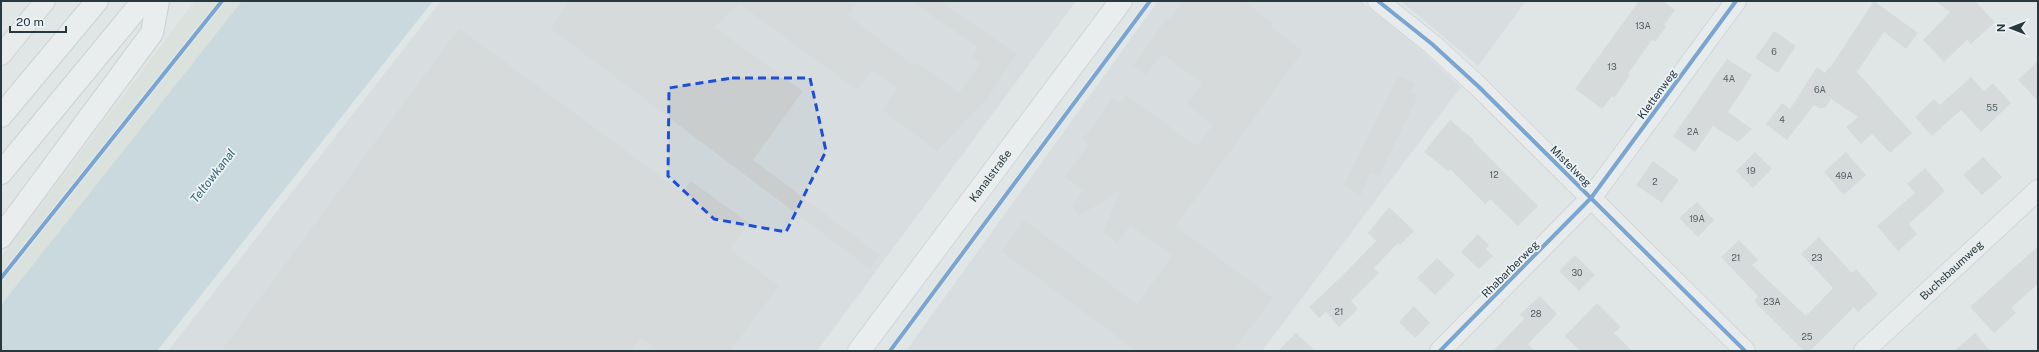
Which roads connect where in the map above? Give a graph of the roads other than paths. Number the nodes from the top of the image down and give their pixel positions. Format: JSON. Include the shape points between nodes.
{"nodes":[{"id":1,"x":45,"y":1,"type":"edge"},
{"id":2,"x":97,"y":1,"type":"edge"},
{"id":3,"x":143,"y":1,"type":"edge"},
{"id":4,"x":158,"y":1,"type":"edge"},
{"id":5,"x":1121,"y":1,"type":"edge"},
{"id":6,"x":1378,"y":1,"type":"edge"},
{"id":7,"x":1736,"y":1,"type":"edge"},
{"id":8,"x":1,"y":55,"type":"edge"},
{"id":9,"x":1,"y":116,"type":"edge"},
{"id":10,"x":1,"y":173,"type":"edge"},
{"id":11,"x":2038,"y":190,"type":"edge"},
{"id":12,"x":1591,"y":198,"type":"junction"},
{"id":13,"x":1,"y":237,"type":"edge"},
{"id":14,"x":859,"y":351,"type":"edge"},
{"id":15,"x":1440,"y":351,"type":"edge"},
{"id":16,"x":1745,"y":351,"type":"edge"},
{"id":17,"x":1864,"y":351,"type":"edge"}],
"edges":[{"from":1,"to":8,"type":"street"},
{"from":2,"to":9,"type":"main road"},
{"from":3,"to":10,"type":"main road"},
{"from":4,"to":13,"type":"main road","via":[[152,33]]},
{"from":5,"to":14,"type":"main road","name":"Kanalstraße"},
{"from":6,"to":12,"type":"street","name":"Mistelweg","via":[[1432,44],[1479,87]]},
{"from":7,"to":12,"type":"street","name":"Klettenweg"},
{"from":11,"to":17,"type":"street","name":"Buchsbaumweg"},
{"from":12,"to":15,"type":"street","name":"Rhabarberweg"},
{"from":12,"to":16,"type":"street","name":"Mistelweg"}]}
